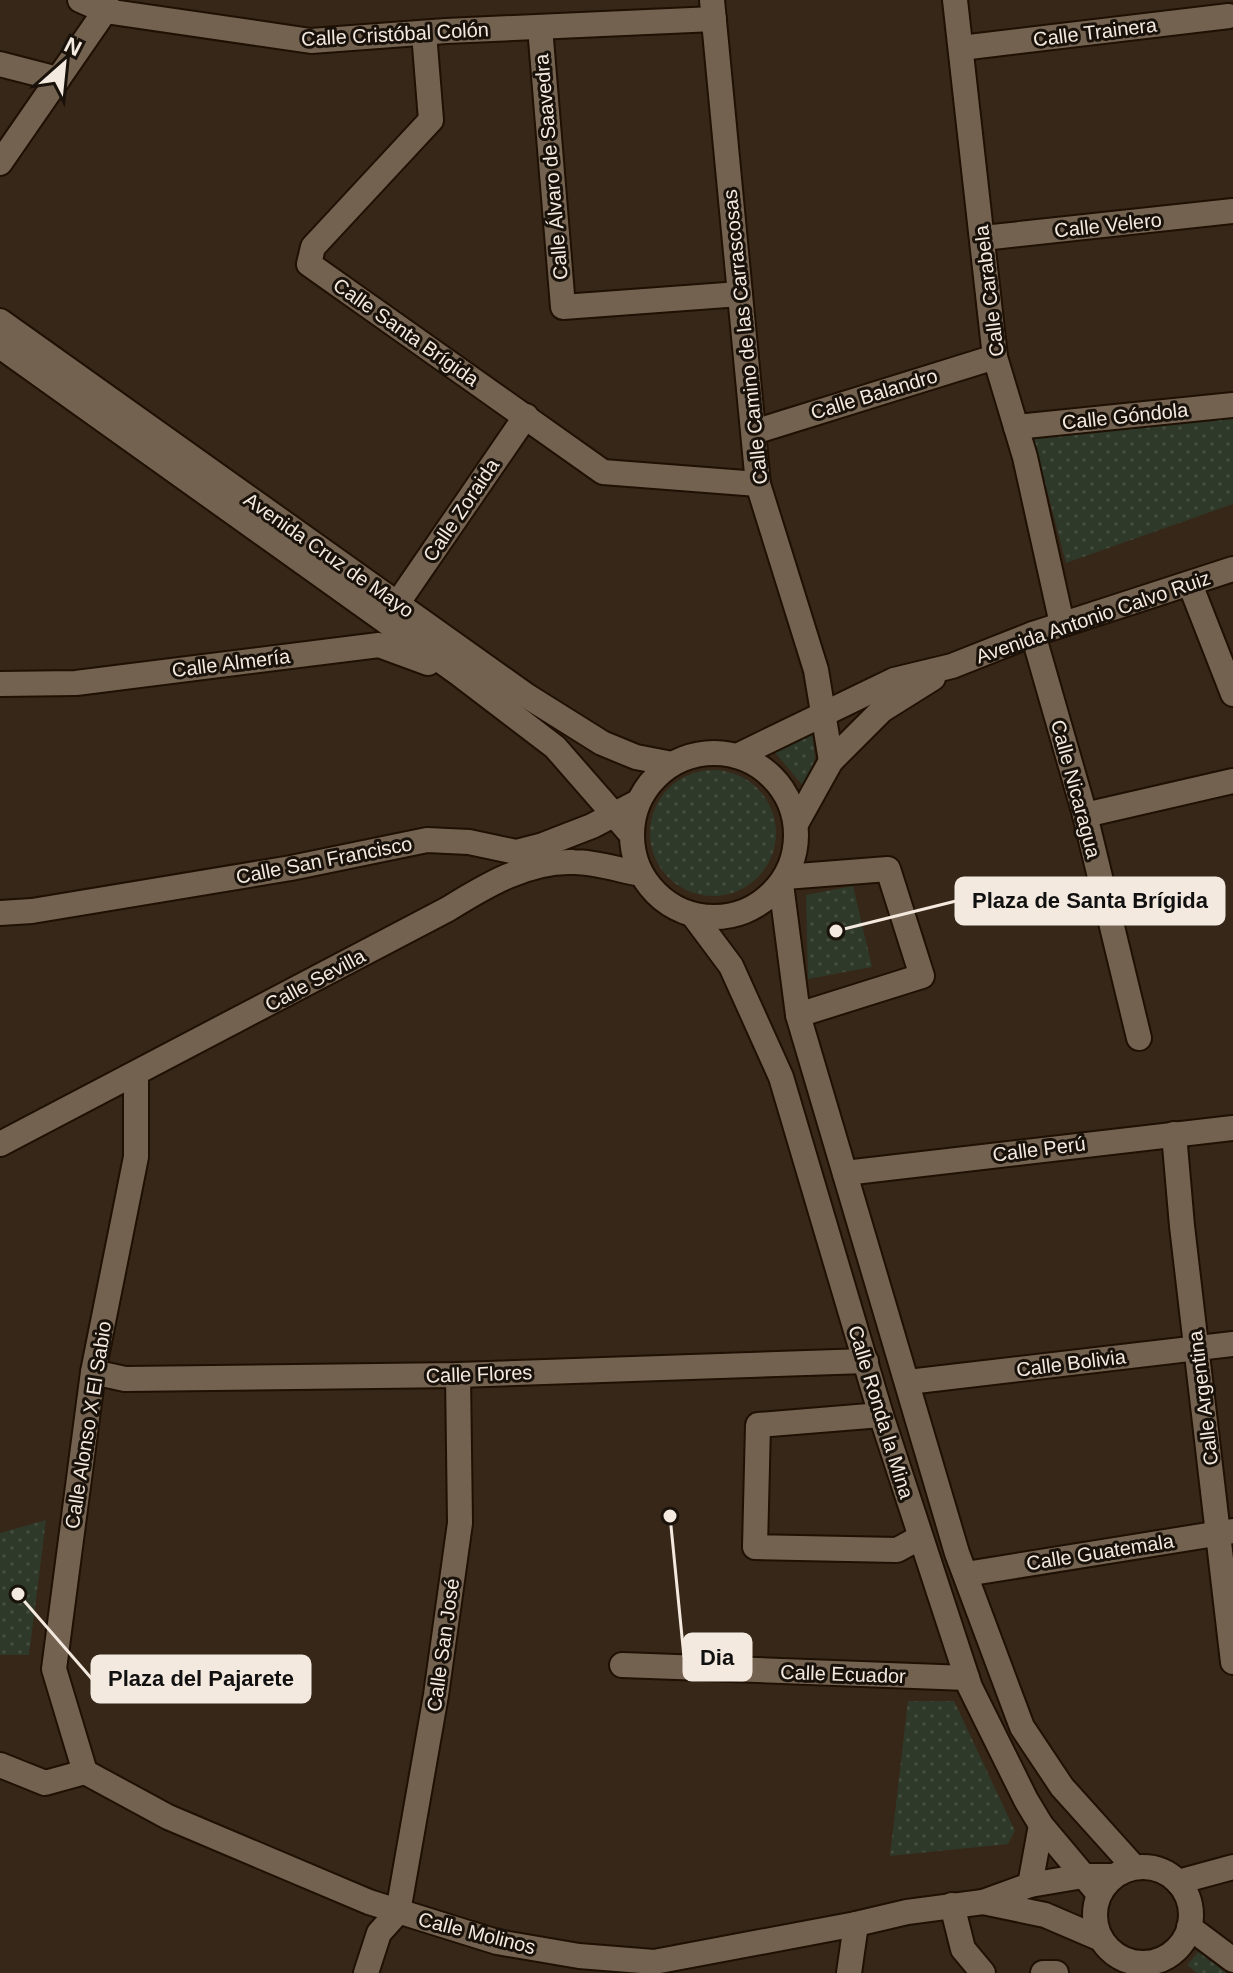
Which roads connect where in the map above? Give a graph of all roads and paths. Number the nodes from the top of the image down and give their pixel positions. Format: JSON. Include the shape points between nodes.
{"nodes":[{"id":1,"x":80,"y":0,"type":"edge"},
{"id":2,"x":955,"y":0,"type":"edge"},
{"id":3,"x":105,"y":6,"type":"edge"},
{"id":4,"x":713,"y":10,"type":"edge"},
{"id":5,"x":1230,"y":19,"type":"edge"},
{"id":6,"x":540,"y":27,"type":"junction"},
{"id":7,"x":424,"y":33,"type":"junction"},
{"id":8,"x":961,"y":48,"type":"junction"},
{"id":9,"x":0,"y":64,"type":"edge"},
{"id":10,"x":58,"y":79,"type":"junction"},
{"id":11,"x":0,"y":163,"type":"edge"},
{"id":12,"x":1233,"y":211,"type":"edge"},
{"id":13,"x":983,"y":238,"type":"junction"},
{"id":14,"x":740,"y":294,"type":"junction"},
{"id":15,"x":0,"y":321,"type":"edge"},
{"id":16,"x":0,"y":346,"type":"edge"},
{"id":17,"x":995,"y":357,"type":"junction"},
{"id":18,"x":1233,"y":405,"type":"edge"},
{"id":19,"x":526,"y":416,"type":"junction"},
{"id":20,"x":1016,"y":427,"type":"junction"},
{"id":21,"x":754,"y":432,"type":"junction"},
{"id":22,"x":758,"y":484,"type":"junction"},
{"id":23,"x":1233,"y":569,"type":"edge"},
{"id":24,"x":1190,"y":584,"type":"junction"},
{"id":25,"x":397,"y":604,"type":"junction"},
{"id":26,"x":1062,"y":624,"type":"junction"},
{"id":27,"x":1033,"y":634,"type":"junction"},
{"id":28,"x":952,"y":666,"type":"junction"},
{"id":29,"x":458,"y":673,"type":"junction"},
{"id":30,"x":0,"y":684,"type":"edge"},
{"id":31,"x":1233,"y":694,"type":"edge"},
{"id":32,"x":823,"y":713,"type":"junction"},
{"id":33,"x":737,"y":756,"type":"junction"},
{"id":34,"x":831,"y":761,"type":"junction"},
{"id":35,"x":672,"y":764,"type":"junction"},
{"id":36,"x":1233,"y":781,"type":"edge"},
{"id":37,"x":638,"y":802,"type":"junction"},
{"id":38,"x":615,"y":814,"type":"junction"},
{"id":39,"x":1085,"y":815,"type":"junction"},
{"id":40,"x":796,"y":824,"type":"junction"},
{"id":41,"x":631,"y":834,"type":"junction"},
{"id":42,"x":641,"y":874,"type":"junction"},
{"id":43,"x":783,"y":881,"type":"junction"},
{"id":44,"x":0,"y":913,"type":"edge"},
{"id":45,"x":693,"y":915,"type":"junction"},
{"id":46,"x":798,"y":1015,"type":"junction"},
{"id":47,"x":1139,"y":1038,"type":"dead end"},
{"id":48,"x":136,"y":1075,"type":"junction"},
{"id":49,"x":1233,"y":1128,"type":"edge"},
{"id":50,"x":1174,"y":1134,"type":"junction"},
{"id":51,"x":0,"y":1144,"type":"edge"},
{"id":52,"x":845,"y":1173,"type":"junction"},
{"id":53,"x":1233,"y":1344,"type":"edge"},
{"id":54,"x":1197,"y":1348,"type":"junction"},
{"id":55,"x":866,"y":1361,"type":"junction"},
{"id":56,"x":93,"y":1372,"type":"junction"},
{"id":57,"x":458,"y":1375,"type":"junction"},
{"id":58,"x":908,"y":1382,"type":"junction"},
{"id":59,"x":881,"y":1415,"type":"junction"},
{"id":60,"x":1226,"y":1532,"type":"edge"},
{"id":61,"x":919,"y":1538,"type":"junction"},
{"id":62,"x":966,"y":1574,"type":"junction"},
{"id":63,"x":1233,"y":1662,"type":"edge"},
{"id":64,"x":622,"y":1665,"type":"dead end"},
{"id":65,"x":967,"y":1678,"type":"junction"},
{"id":66,"x":0,"y":1765,"type":"edge"},
{"id":67,"x":85,"y":1772,"type":"junction"},
{"id":68,"x":1041,"y":1825,"type":"junction"},
{"id":69,"x":1233,"y":1867,"type":"edge"},
{"id":70,"x":1107,"y":1878,"type":"junction"},
{"id":71,"x":1178,"y":1882,"type":"junction"},
{"id":72,"x":1030,"y":1885,"type":"junction"},
{"id":73,"x":983,"y":1902,"type":"junction"},
{"id":74,"x":952,"y":1905,"type":"junction"},
{"id":75,"x":398,"y":1912,"type":"junction"},
{"id":76,"x":856,"y":1924,"type":"junction"},
{"id":77,"x":1189,"y":1927,"type":"junction"},
{"id":78,"x":1101,"y":1939,"type":"junction"},
{"id":79,"x":1233,"y":1960,"type":"edge"},
{"id":80,"x":1168,"y":1966,"type":"edge"},
{"id":81,"x":654,"y":1968,"type":"edge"},
{"id":82,"x":366,"y":1973,"type":"edge"},
{"id":83,"x":849,"y":1973,"type":"edge"},
{"id":84,"x":983,"y":1973,"type":"edge"},
{"id":85,"x":1043,"y":1973,"type":"edge"},
{"id":86,"x":1056,"y":1973,"type":"edge"}],
"edges":[{"from":1,"to":3,"type":"street","name":"Calle Cristóbal Colón"},
{"from":2,"to":8,"type":"street","name":"Calle Carabela"},
{"from":3,"to":7,"type":"street","name":"Calle Cristóbal Colón","via":[[311,41]]},
{"from":3,"to":10,"type":"street"},
{"from":4,"to":6,"type":"street","name":"Calle Cristóbal Colón"},
{"from":4,"to":14,"type":"street","name":"Calle Camino de las Carrascosas"},
{"from":5,"to":8,"type":"street","name":"Calle Trainera"},
{"from":6,"to":7,"type":"street","name":"Calle Cristóbal Colón"},
{"from":6,"to":14,"type":"street","name":"Calle Álvaro de Saavedra","via":[[563,307]]},
{"from":7,"to":19,"type":"street","name":"Calle Santa Brígida","via":[[431,120],[313,247],[309,264]]},
{"from":8,"to":13,"type":"street","name":"Calle Carabela"},
{"from":9,"to":10,"type":"street"},
{"from":10,"to":11,"type":"street"},
{"from":12,"to":13,"type":"street","name":"Calle Velero"},
{"from":13,"to":17,"type":"street","name":"Calle Carabela"},
{"from":14,"to":21,"type":"street","name":"Calle Camino de las Carrascosas"},
{"from":15,"to":25,"type":"street","name":"Avenida Cruz de Mayo"},
{"from":16,"to":29,"type":"street","name":"Avenida Cruz de Mayo"},
{"from":17,"to":20,"type":"street","name":"Calle Carabela"},
{"from":17,"to":21,"type":"street","name":"Calle Balandro"},
{"from":18,"to":20,"type":"street","name":"Calle Góndola"},
{"from":19,"to":22,"type":"street","name":"Calle Santa Brígida","via":[[603,472]]},
{"from":19,"to":25,"type":"street","name":"Calle Zoraida"},
{"from":20,"to":26,"type":"street","name":"Calle Carabela"},
{"from":21,"to":22,"type":"street","name":"Calle Camino de las Carrascosas"},
{"from":22,"to":32,"type":"street","name":"Calle Camino de las Carrascosas","via":[[816,670]]},
{"from":23,"to":24,"type":"street","name":"Avenida Antonio Calvo Ruiz"},
{"from":24,"to":26,"type":"street","name":"Avenida Antonio Calvo Ruiz"},
{"from":24,"to":31,"type":"street"},
{"from":25,"to":35,"type":"street","name":"Avenida Cruz de Mayo","via":[[602,743]]},
{"from":26,"to":27,"type":"street","name":"Avenida Antonio Calvo Ruiz"},
{"from":27,"to":28,"type":"street","name":"Avenida Antonio Calvo Ruiz"},
{"from":27,"to":39,"type":"street","name":"Calle Nicaragua"},
{"from":28,"to":32,"type":"street","name":"Avenida Antonio Calvo Ruiz","via":[[894,680]]},
{"from":28,"to":34,"type":"street","name":"Avenida Antonio Calvo Ruiz","via":[[882,710]]},
{"from":29,"to":30,"type":"street","name":"Calle Almería","via":[[379,645],[76,683]]},
{"from":29,"to":38,"type":"street","name":"Avenida Cruz de Mayo","via":[[555,747]]},
{"from":32,"to":33,"type":"street","name":"Avenida Antonio Calvo Ruiz"},
{"from":32,"to":34,"type":"street"},
{"from":33,"to":35,"type":"street","via":[[715,752]]},
{"from":33,"to":40,"type":"street","via":[[776,781]]},
{"from":34,"to":40,"type":"street","name":"Avenida Antonio Calvo Ruiz"},
{"from":35,"to":37,"type":"street","via":[[652,780]]},
{"from":36,"to":39,"type":"street"},
{"from":37,"to":38,"type":"street","name":"Calle San Francisco"},
{"from":37,"to":41,"type":"street"},
{"from":38,"to":41,"type":"street","name":"Avenida Cruz de Mayo"},
{"from":38,"to":44,"type":"street","name":"Calle San Francisco","via":[[516,852],[427,840],[291,868]]},
{"from":39,"to":47,"type":"street","name":"Calle Nicaragua"},
{"from":40,"to":43,"type":"street","via":[[793,860]]},
{"from":41,"to":42,"type":"street"},
{"from":42,"to":45,"type":"street","via":[[654,892]]},
{"from":42,"to":48,"type":"street","name":"Calle Sevilla","via":[[572,861],[492,882]]},
{"from":43,"to":45,"type":"street","via":[[763,902],[742,913],[718,918]]},
{"from":43,"to":46,"type":"street","name":"Calle Ronda la Mina"},
{"from":43,"to":46,"type":"street","via":[[888,869],[922,976]]},
{"from":45,"to":55,"type":"street","name":"Calle Ronda la Mina","via":[[731,966],[781,1077]]},
{"from":46,"to":52,"type":"street","name":"Calle Ronda la Mina"},
{"from":48,"to":51,"type":"street","name":"Calle Sevilla"},
{"from":48,"to":56,"type":"street","name":"Calle Alonso X El Sabio","via":[[136,1157]]},
{"from":49,"to":50,"type":"street","name":"Calle Perú"},
{"from":50,"to":52,"type":"street","name":"Calle Perú"},
{"from":50,"to":54,"type":"street","name":"Calle Argentina"},
{"from":52,"to":58,"type":"street","name":"Calle Ronda la Mina"},
{"from":53,"to":54,"type":"street","name":"Calle Bolivia"},
{"from":54,"to":58,"type":"street","name":"Calle Bolivia"},
{"from":54,"to":60,"type":"street","name":"Calle Argentina"},
{"from":55,"to":57,"type":"street","name":"Calle Flores"},
{"from":55,"to":59,"type":"street","name":"Calle Ronda la Mina"},
{"from":56,"to":57,"type":"street","name":"Calle Flores","via":[[125,1379]]},
{"from":56,"to":67,"type":"street","name":"Calle Alonso X El Sabio","via":[[54,1669]]},
{"from":57,"to":75,"type":"street","name":"Calle San José","via":[[460,1523]]},
{"from":58,"to":62,"type":"street","name":"Calle Ronda la Mina"},
{"from":59,"to":61,"type":"street","name":"Calle Ronda la Mina"},
{"from":59,"to":61,"type":"street","via":[[758,1425],[755,1547],[897,1550]]},
{"from":60,"to":62,"type":"street","name":"Calle Guatemala"},
{"from":60,"to":63,"type":"street","name":"Calle Argentina"},
{"from":61,"to":65,"type":"street","name":"Calle Ronda la Mina"},
{"from":62,"to":70,"type":"street","name":"Calle Ronda la Mina","via":[[1022,1727],[1062,1787]]},
{"from":64,"to":65,"type":"street","name":"Calle Ecuador"},
{"from":65,"to":68,"type":"street","name":"Calle Ronda la Mina"},
{"from":66,"to":67,"type":"street","via":[[45,1783]]},
{"from":67,"to":75,"type":"street","name":"Calle Molinos","via":[[168,1817]]},
{"from":68,"to":70,"type":"street","name":"Calle Ronda la Mina"},
{"from":68,"to":72,"type":"street"},
{"from":69,"to":71,"type":"street"},
{"from":70,"to":71,"type":"street","via":[[1150,1867]]},
{"from":70,"to":72,"type":"street","name":"Calle Molinos"},
{"from":70,"to":78,"type":"street","via":[[1095,1909]]},
{"from":71,"to":77,"type":"street","via":[[1191,1911]]},
{"from":72,"to":73,"type":"street","name":"Calle Molinos"},
{"from":73,"to":74,"type":"street","name":"Calle Molinos"},
{"from":73,"to":78,"type":"street","name":"Calle Molinos","via":[[1045,1915]]},
{"from":74,"to":76,"type":"street","name":"Calle Molinos"},
{"from":74,"to":84,"type":"street","via":[[963,1949]]},
{"from":75,"to":81,"type":"street","name":"Calle Molinos","via":[[497,1942]]},
{"from":75,"to":82,"type":"street","via":[[379,1933]]},
{"from":76,"to":81,"type":"street","name":"Calle Molinos"},
{"from":76,"to":83,"type":"street"},
{"from":77,"to":79,"type":"street"},
{"from":77,"to":80,"type":"street"},
{"from":78,"to":80,"type":"street","via":[[1120,1957]]},
{"from":85,"to":86,"type":"street"}]}
